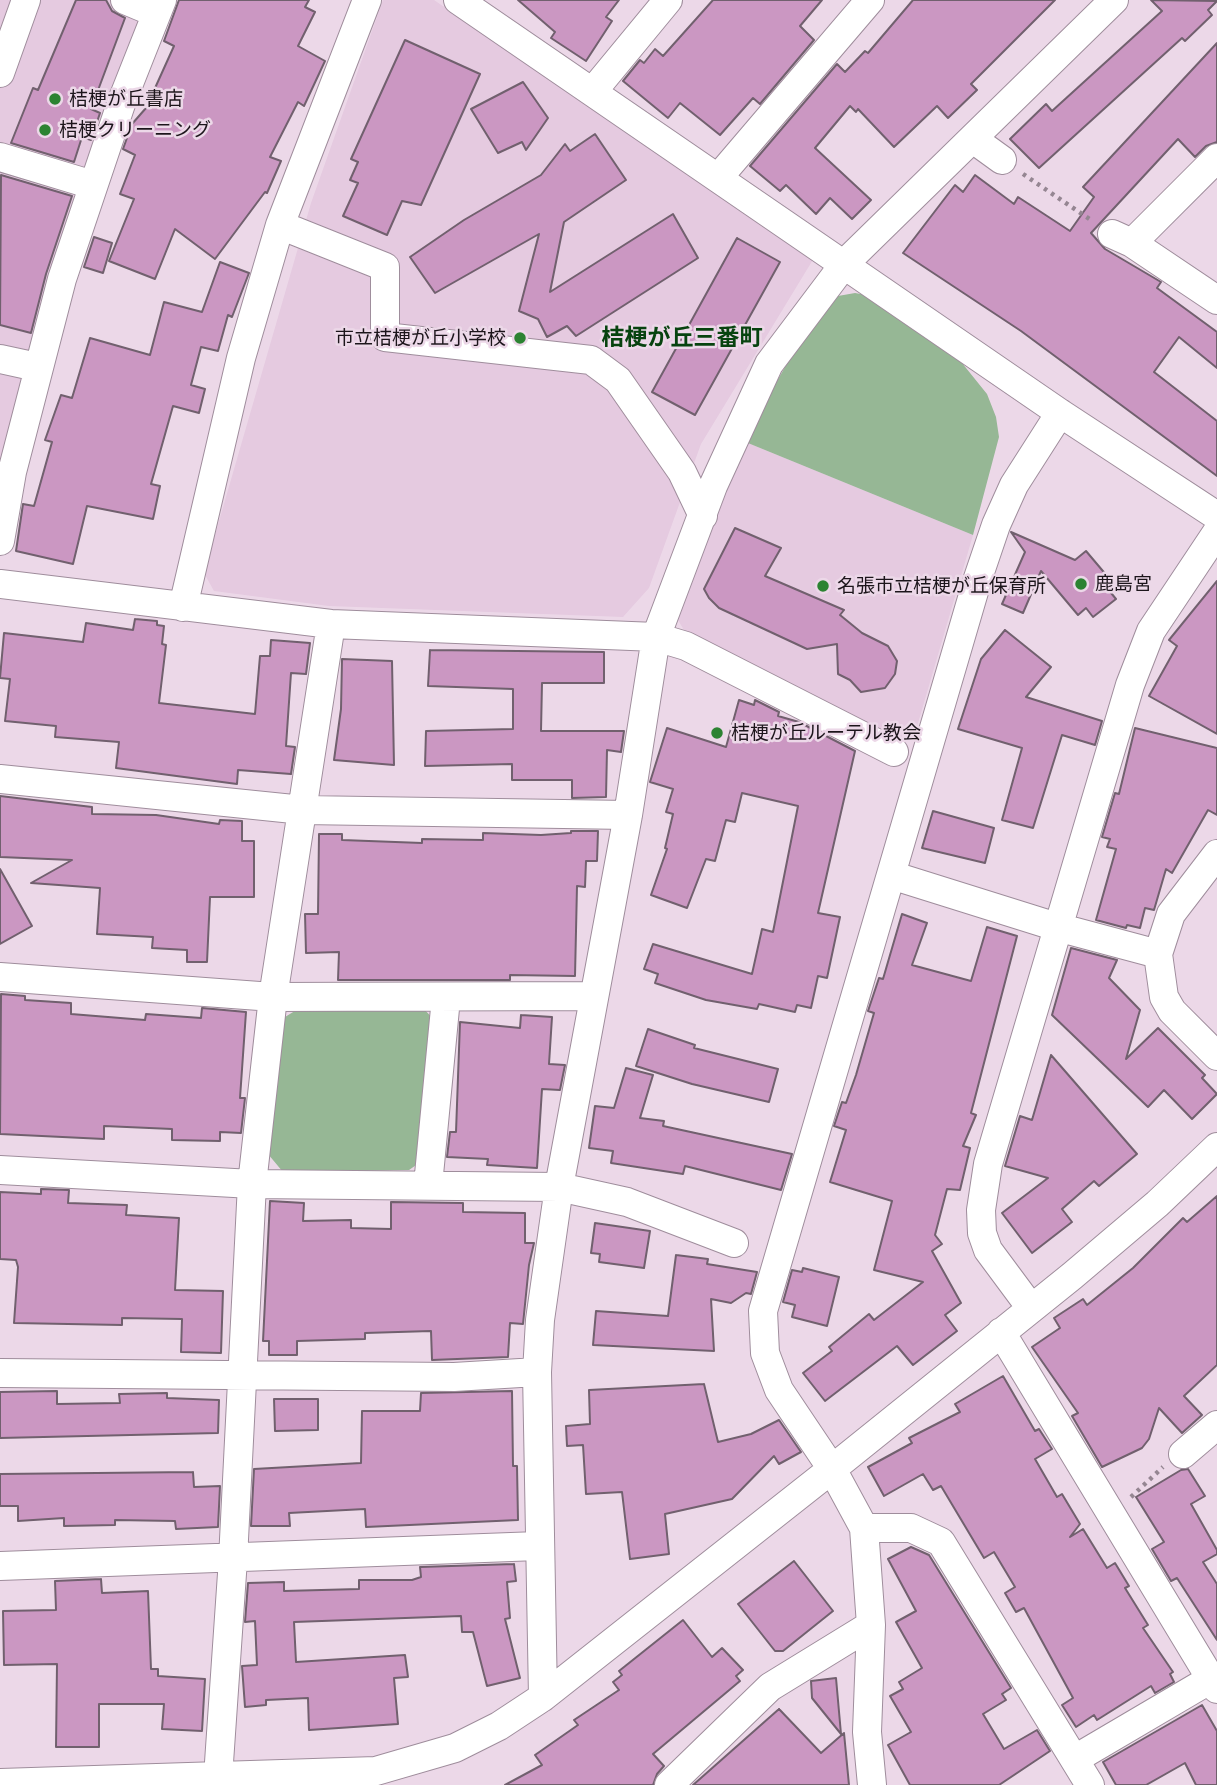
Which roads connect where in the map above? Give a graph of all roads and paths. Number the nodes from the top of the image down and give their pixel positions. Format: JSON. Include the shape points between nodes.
{"nodes":[{"id":1,"x":26,"y":0,"type":"edge"},
{"id":2,"x":125,"y":0,"type":"edge"},
{"id":3,"x":367,"y":0,"type":"edge"},
{"id":4,"x":668,"y":0,"type":"edge"},
{"id":5,"x":870,"y":0,"type":"edge"},
{"id":6,"x":1104,"y":3,"type":"edge"},
{"id":7,"x":472,"y":4,"type":"edge"},
{"id":8,"x":159,"y":6,"type":"edge"},
{"id":9,"x":0,"y":73,"type":"edge"},
{"id":10,"x":593,"y":91,"type":"junction"},
{"id":11,"x":973,"y":139,"type":"junction"},
{"id":12,"x":0,"y":157,"type":"edge"},
{"id":13,"x":1217,"y":158,"type":"edge"},
{"id":14,"x":1002,"y":160,"type":"joint"},
{"id":15,"x":718,"y":178,"type":"junction"},
{"id":16,"x":93,"y":185,"type":"junction"},
{"id":17,"x":281,"y":225,"type":"junction"},
{"id":18,"x":1122,"y":239,"type":"junction"},
{"id":19,"x":845,"y":263,"type":"junction"},
{"id":20,"x":1217,"y":300,"type":"edge"},
{"id":21,"x":0,"y":359,"type":"edge"},
{"id":22,"x":37,"y":367,"type":"junction"},
{"id":23,"x":1059,"y":413,"type":"junction"},
{"id":24,"x":703,"y":516,"type":"junction"},
{"id":25,"x":1217,"y":516,"type":"edge"},
{"id":26,"x":1217,"y":532,"type":"edge"},
{"id":27,"x":0,"y":541,"type":"edge"},
{"id":28,"x":0,"y":584,"type":"edge"},
{"id":29,"x":183,"y":607,"type":"junction"},
{"id":30,"x":331,"y":624,"type":"junction"},
{"id":31,"x":656,"y":637,"type":"junction"},
{"id":32,"x":894,"y":752,"type":"dead end"},
{"id":33,"x":0,"y":779,"type":"edge"},
{"id":34,"x":303,"y":810,"type":"junction"},
{"id":35,"x":628,"y":816,"type":"junction"},
{"id":36,"x":1217,"y":854,"type":"edge"},
{"id":37,"x":891,"y":875,"type":"junction"},
{"id":38,"x":1057,"y":927,"type":"junction"},
{"id":39,"x":1158,"y":954,"type":"junction"},
{"id":40,"x":0,"y":977,"type":"edge"},
{"id":41,"x":593,"y":996,"type":"junction"},
{"id":42,"x":273,"y":997,"type":"junction"},
{"id":43,"x":446,"y":998,"type":"junction"},
{"id":44,"x":1217,"y":1055,"type":"edge"},
{"id":45,"x":1217,"y":1147,"type":"edge"},
{"id":46,"x":0,"y":1170,"type":"edge"},
{"id":47,"x":252,"y":1184,"type":"junction"},
{"id":48,"x":428,"y":1185,"type":"junction"},
{"id":49,"x":559,"y":1187,"type":"junction"},
{"id":50,"x":734,"y":1243,"type":"dead end"},
{"id":51,"x":1031,"y":1308,"type":"junction"},
{"id":52,"x":1001,"y":1332,"type":"junction"},
{"id":53,"x":537,"y":1372,"type":"junction"},
{"id":54,"x":0,"y":1373,"type":"edge"},
{"id":55,"x":241,"y":1375,"type":"junction"},
{"id":56,"x":1217,"y":1425,"type":"edge"},
{"id":57,"x":1183,"y":1454,"type":"joint"},
{"id":58,"x":832,"y":1469,"type":"junction"},
{"id":59,"x":1113,"y":1514,"type":"junction"},
{"id":60,"x":864,"y":1528,"type":"junction"},
{"id":61,"x":538,"y":1546,"type":"junction"},
{"id":62,"x":233,"y":1559,"type":"junction"},
{"id":63,"x":0,"y":1566,"type":"edge"},
{"id":64,"x":871,"y":1625,"type":"junction"},
{"id":65,"x":1214,"y":1684,"type":"edge"},
{"id":66,"x":543,"y":1697,"type":"junction"},
{"id":67,"x":1075,"y":1759,"type":"junction"},
{"id":68,"x":218,"y":1777,"type":"junction"},
{"id":69,"x":377,"y":1778,"type":"edge"},
{"id":70,"x":0,"y":1783,"type":"edge"},
{"id":71,"x":669,"y":1785,"type":"edge"},
{"id":72,"x":872,"y":1785,"type":"edge"},
{"id":73,"x":1090,"y":1785,"type":"edge"}],
"edges":[{"from":1,"to":9,"type":"street"},
{"from":2,"to":8,"type":"street"},
{"from":3,"to":17,"type":"street"},
{"from":4,"to":10,"type":"street"},
{"from":5,"to":15,"type":"street"},
{"from":6,"to":11,"type":"street"},
{"from":7,"to":10,"type":"street"},
{"from":8,"to":16,"type":"street"},
{"from":10,"to":15,"type":"street"},
{"from":11,"to":14,"type":"street"},
{"from":11,"to":19,"type":"street"},
{"from":12,"to":16,"type":"street"},
{"from":13,"to":18,"type":"street"},
{"from":14,"to":18,"type":"path"},
{"from":15,"to":19,"type":"street"},
{"from":16,"to":22,"type":"street"},
{"from":17,"to":24,"type":"street","via":[[385,267],[384,337],[591,360],[618,380],[682,472]]},
{"from":17,"to":29,"type":"street","via":[[241,358]]},
{"from":18,"to":20,"type":"street"},
{"from":19,"to":23,"type":"street"},
{"from":19,"to":24,"type":"street","via":[[769,365]]},
{"from":21,"to":22,"type":"street"},
{"from":22,"to":27,"type":"street"},
{"from":23,"to":25,"type":"street"},
{"from":23,"to":37,"type":"street","via":[[1034,449],[996,526]]},
{"from":24,"to":31,"type":"street"},
{"from":26,"to":38,"type":"street","via":[[1146,642]]},
{"from":28,"to":29,"type":"street"},
{"from":29,"to":30,"type":"street"},
{"from":30,"to":31,"type":"street"},
{"from":30,"to":34,"type":"street"},
{"from":31,"to":32,"type":"street","via":[[686,646]]},
{"from":31,"to":35,"type":"street"},
{"from":33,"to":34,"type":"street"},
{"from":34,"to":35,"type":"street"},
{"from":34,"to":42,"type":"street"},
{"from":35,"to":41,"type":"street"},
{"from":36,"to":39,"type":"street","via":[[1171,914]]},
{"from":37,"to":38,"type":"street"},
{"from":37,"to":58,"type":"street","via":[[762,1311],[770,1369],[779,1390]]},
{"from":38,"to":39,"type":"street"},
{"from":38,"to":51,"type":"street","via":[[988,1164],[981,1210],[988,1250]]},
{"from":39,"to":44,"type":"street","via":[[1164,998]]},
{"from":40,"to":42,"type":"street"},
{"from":41,"to":43,"type":"street"},
{"from":41,"to":49,"type":"street"},
{"from":42,"to":43,"type":"street"},
{"from":42,"to":47,"type":"street"},
{"from":43,"to":48,"type":"street"},
{"from":45,"to":51,"type":"street","via":[[1157,1204]]},
{"from":46,"to":47,"type":"street"},
{"from":47,"to":48,"type":"street"},
{"from":47,"to":55,"type":"street"},
{"from":48,"to":49,"type":"street"},
{"from":49,"to":50,"type":"street","via":[[627,1202]]},
{"from":49,"to":53,"type":"street"},
{"from":51,"to":52,"type":"street"},
{"from":52,"to":58,"type":"street"},
{"from":52,"to":59,"type":"street"},
{"from":53,"to":55,"type":"street","via":[[454,1377]]},
{"from":53,"to":61,"type":"street"},
{"from":54,"to":55,"type":"street"},
{"from":55,"to":62,"type":"street"},
{"from":56,"to":57,"type":"street"},
{"from":57,"to":59,"type":"path"},
{"from":58,"to":60,"type":"street"},
{"from":58,"to":66,"type":"street"},
{"from":59,"to":65,"type":"street"},
{"from":60,"to":64,"type":"street"},
{"from":60,"to":67,"type":"street","via":[[911,1528],[941,1542]]},
{"from":61,"to":62,"type":"street"},
{"from":61,"to":66,"type":"street"},
{"from":62,"to":63,"type":"street"},
{"from":62,"to":68,"type":"street"},
{"from":64,"to":71,"type":"street","via":[[770,1687]]},
{"from":64,"to":72,"type":"street","via":[[867,1732]]},
{"from":65,"to":67,"type":"street"},
{"from":66,"to":69,"type":"street","via":[[455,1748]]},
{"from":67,"to":73,"type":"street"},
{"from":68,"to":69,"type":"street"},
{"from":68,"to":70,"type":"street"}]}
